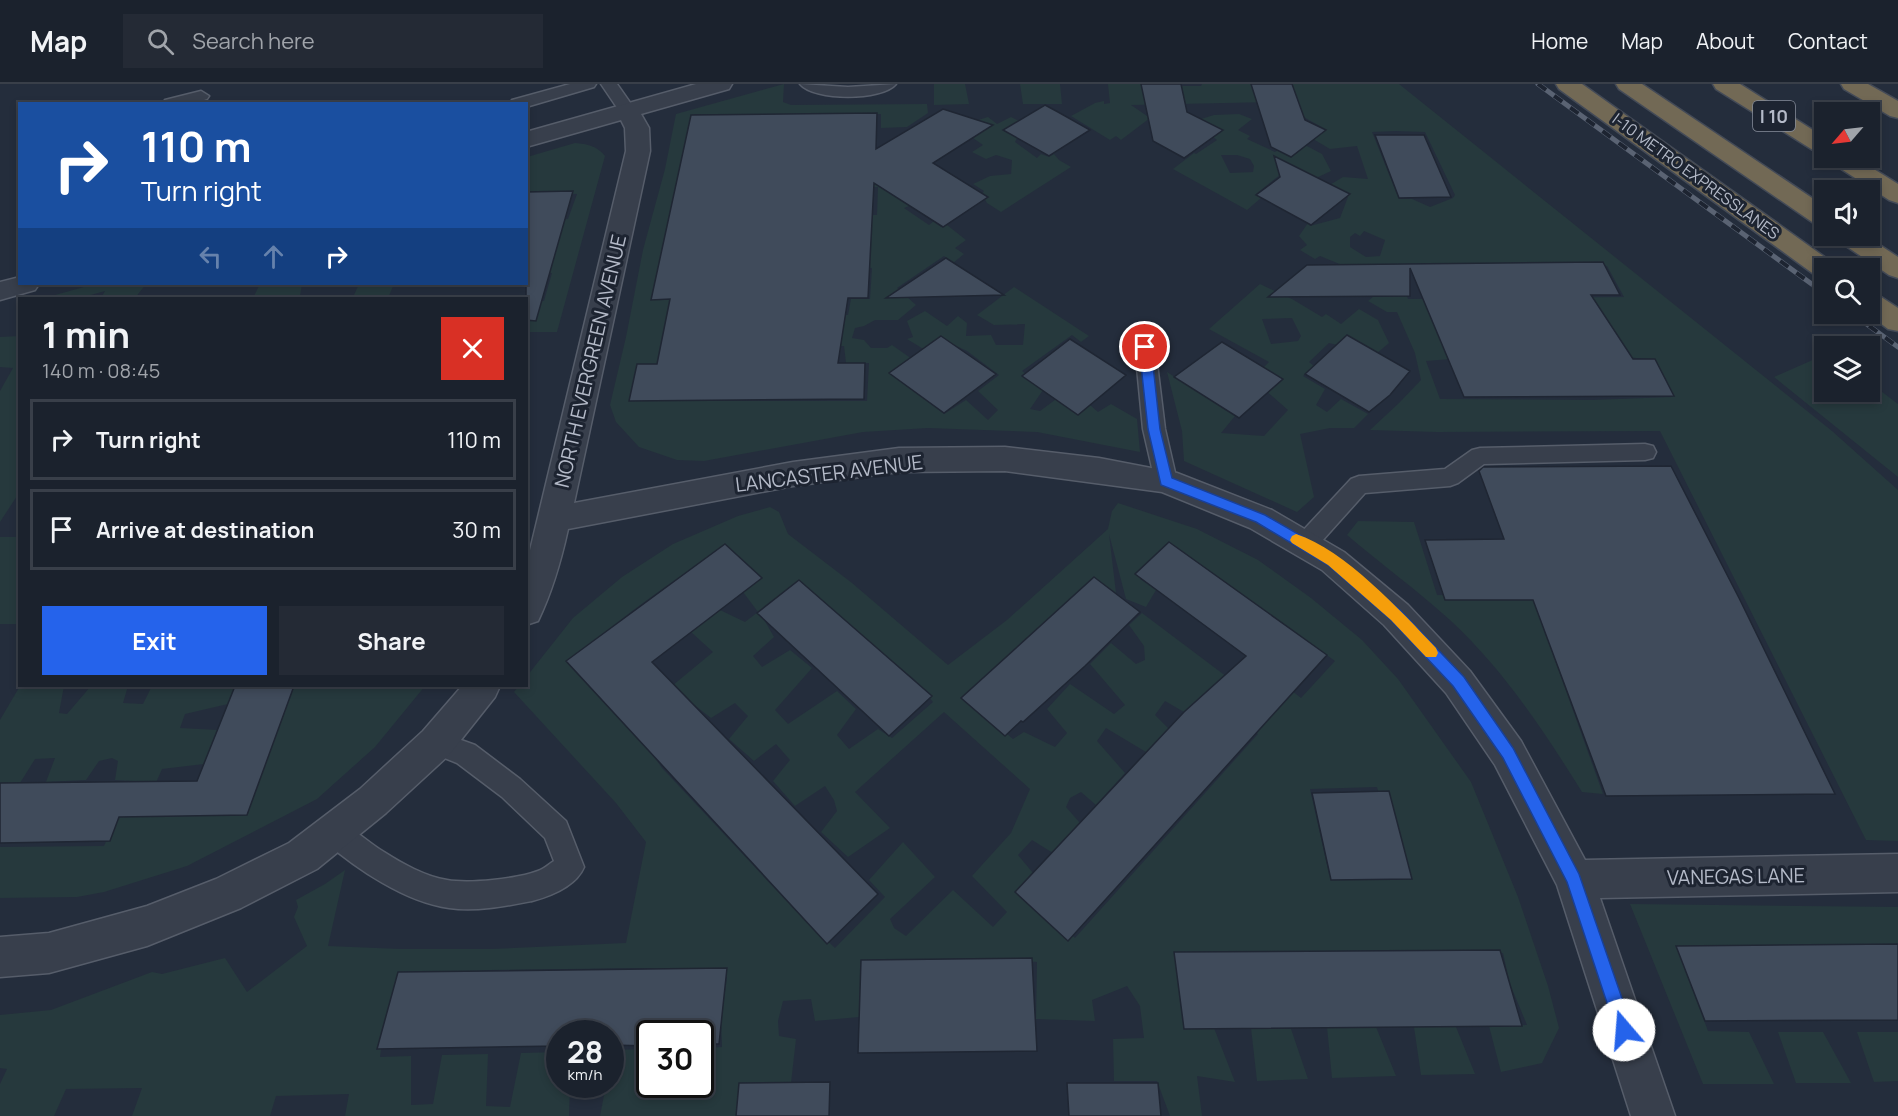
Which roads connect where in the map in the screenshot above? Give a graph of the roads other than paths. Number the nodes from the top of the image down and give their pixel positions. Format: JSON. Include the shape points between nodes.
{"nodes":[{"id":1,"x":588,"y":84,"type":"edge"},
{"id":2,"x":609,"y":84,"type":"edge"},
{"id":3,"x":721,"y":84,"type":"edge"},
{"id":4,"x":808,"y":84,"type":"edge"},
{"id":5,"x":888,"y":84,"type":"edge"},
{"id":6,"x":1567,"y":84,"type":"edge"},
{"id":7,"x":1627,"y":84,"type":"edge"},
{"id":8,"x":1724,"y":84,"type":"edge"},
{"id":9,"x":1852,"y":84,"type":"edge"},
{"id":10,"x":201,"y":96,"type":"dead end"},
{"id":11,"x":178,"y":102,"type":"edge"},
{"id":12,"x":525,"y":102,"type":"edge"},
{"id":13,"x":628,"y":111,"type":"junction"},
{"id":14,"x":1898,"y":111,"type":"edge"},
{"id":15,"x":528,"y":139,"type":"edge"},
{"id":16,"x":1814,"y":141,"type":"edge"},
{"id":17,"x":1856,"y":168,"type":"edge"},
{"id":18,"x":1898,"y":195,"type":"edge"},
{"id":19,"x":1814,"y":211,"type":"edge"},
{"id":20,"x":1864,"y":246,"type":"edge"},
{"id":21,"x":1814,"y":262,"type":"edge"},
{"id":22,"x":1898,"y":269,"type":"edge"},
{"id":23,"x":22,"y":285,"type":"edge"},
{"id":24,"x":0,"y":291,"type":"edge"},
{"id":25,"x":1880,"y":309,"type":"edge"},
{"id":26,"x":1898,"y":322,"type":"edge"},
{"id":27,"x":1145,"y":347,"type":"dead end"},
{"id":28,"x":1645,"y":452,"type":"dead end"},
{"id":29,"x":1166,"y":481,"type":"junction"},
{"id":30,"x":555,"y":519,"type":"junction"},
{"id":31,"x":1305,"y":544,"type":"junction"},
{"id":32,"x":528,"y":606,"type":"edge"},
{"id":33,"x":482,"y":687,"type":"edge"},
{"id":34,"x":436,"y":743,"type":"junction"},
{"id":35,"x":334,"y":832,"type":"junction"},
{"id":36,"x":1898,"y":873,"type":"edge"},
{"id":37,"x":1574,"y":879,"type":"junction"},
{"id":38,"x":0,"y":957,"type":"edge"},
{"id":39,"x":1653,"y":1116,"type":"edge"}],
"edges":[{"from":1,"to":12,"type":"lane"},
{"from":2,"to":13,"type":"lane"},
{"from":3,"to":13,"type":"street"},
{"from":4,"to":5,"type":"lane","via":[[836,92]]},
{"from":6,"to":21,"type":"highway","name":"I-10 METRO EXPRESSLANES"},
{"from":7,"to":19,"type":"highway","name":"I-10 METRO EXPRESSLANES"},
{"from":8,"to":16,"type":"highway","number":"I 10"},
{"from":9,"to":14,"type":"highway"},
{"from":10,"to":11,"type":"lane"},
{"from":13,"to":15,"type":"street"},
{"from":13,"to":30,"type":"street","name":"NORTH EVERGREEN AVENUE","via":[[637,128],[638,151]]},
{"from":17,"to":18,"type":"highway"},
{"from":20,"to":22,"type":"highway"},
{"from":23,"to":24,"type":"street"},
{"from":25,"to":26,"type":"highway"},
{"from":27,"to":29,"type":"lane","via":[[1154,429]]},
{"from":28,"to":31,"type":"lane","via":[[1480,456],[1450,477],[1359,485]]},
{"from":29,"to":30,"type":"street","name":"LANCASTER AVENUE","via":[[1005,459],[899,460],[793,474]]},
{"from":29,"to":31,"type":"street","name":"LANCASTER AVENUE","via":[[1260,519]]},
{"from":30,"to":32,"type":"street","name":"NORTH EVERGREEN AVENUE"},
{"from":31,"to":37,"type":"street","name":"LANCASTER AVENUE","via":[[1333,561],[1396,615],[1458,682],[1508,753]]},
{"from":33,"to":34,"type":"street"},
{"from":34,"to":35,"type":"street"},
{"from":34,"to":35,"type":"lane","via":[[466,754],[510,788],[555,830],[570,867],[543,883],[501,892],[448,894],[406,880],[362,856]]},
{"from":35,"to":38,"type":"street","via":[[303,856],[228,894],[147,926],[49,953]]},
{"from":36,"to":37,"type":"street","name":"VANEGAS LANE"},
{"from":37,"to":39,"type":"street","name":"LANCASTER AVENUE"}]}
